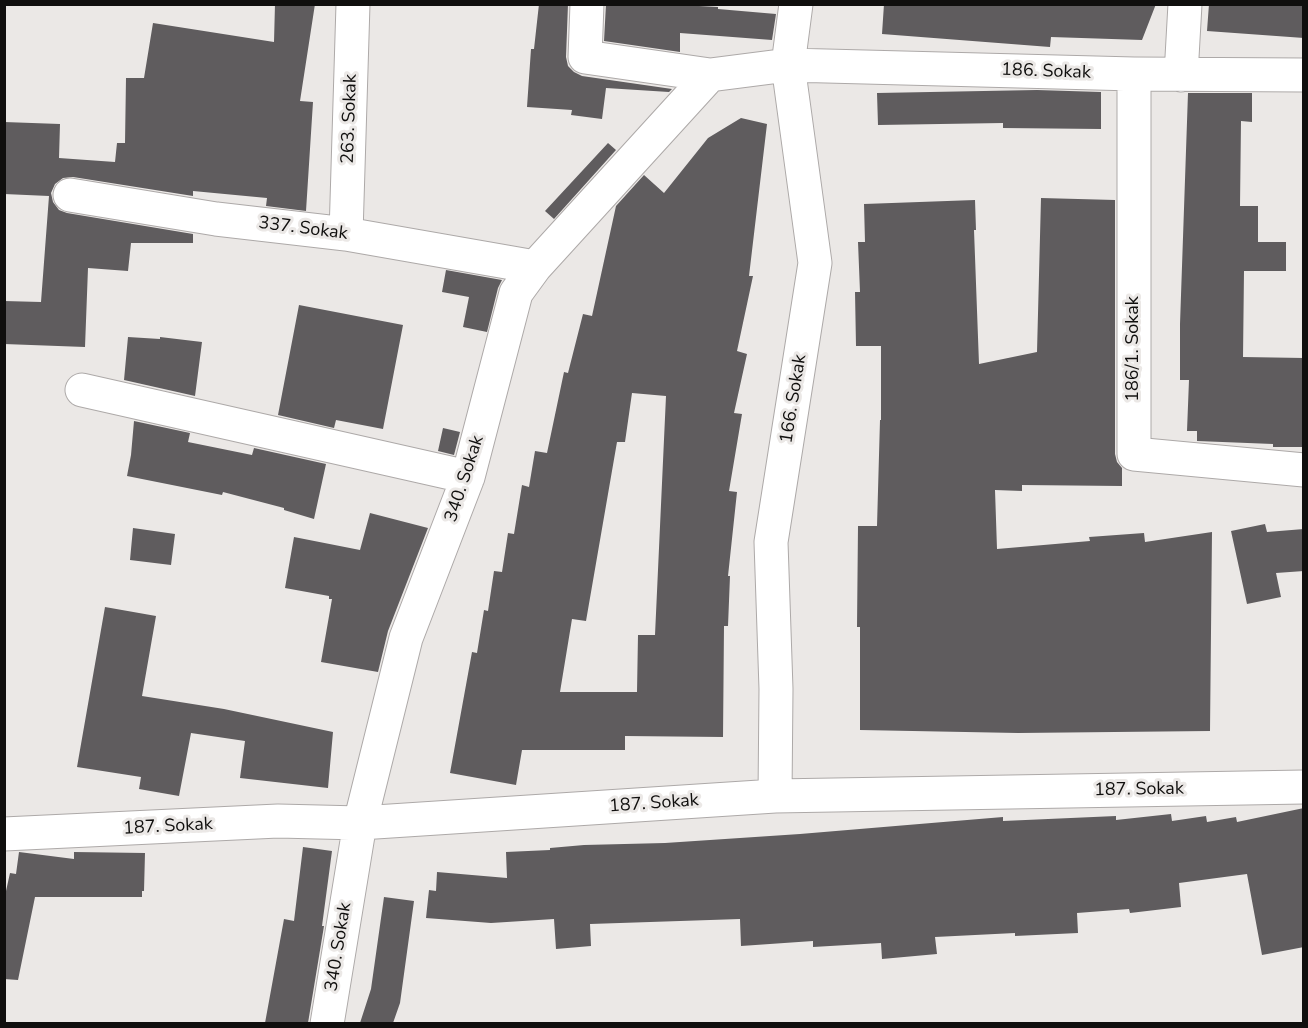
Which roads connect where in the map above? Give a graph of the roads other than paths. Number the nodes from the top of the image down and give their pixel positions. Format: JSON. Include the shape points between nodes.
{"nodes":[{"id":1,"x":353,"y":4,"type":"edge"},
{"id":2,"x":588,"y":4,"type":"edge"},
{"id":3,"x":796,"y":4,"type":"edge"},
{"id":4,"x":1185,"y":4,"type":"edge"},
{"id":5,"x":788,"y":65,"type":"junction"},
{"id":6,"x":1134,"y":74,"type":"junction"},
{"id":7,"x":711,"y":75,"type":"junction"},
{"id":8,"x":1181,"y":75,"type":"junction"},
{"id":9,"x":1304,"y":75,"type":"edge"},
{"id":10,"x":70,"y":195,"type":"dead end"},
{"id":11,"x":346,"y":234,"type":"junction"},
{"id":12,"x":535,"y":267,"type":"junction"},
{"id":13,"x":82,"y":390,"type":"dead end"},
{"id":14,"x":1304,"y":470,"type":"edge"},
{"id":15,"x":468,"y":477,"type":"junction"},
{"id":16,"x":1304,"y":787,"type":"edge"},
{"id":17,"x":775,"y":796,"type":"junction"},
{"id":18,"x":360,"y":823,"type":"junction"},
{"id":19,"x":4,"y":834,"type":"edge"},
{"id":20,"x":327,"y":1023,"type":"edge"}],
"edges":[{"from":1,"to":11,"type":"street","name":"263. Sokak"},
{"from":2,"to":7,"type":"street","via":[[585,57]]},
{"from":3,"to":5,"type":"street","name":"166. Sokak"},
{"from":4,"to":8,"type":"street"},
{"from":5,"to":6,"type":"street","name":"186. Sokak"},
{"from":5,"to":7,"type":"street"},
{"from":5,"to":17,"type":"street","name":"166. Sokak","via":[[815,263],[771,542]]},
{"from":6,"to":8,"type":"street","name":"186. Sokak"},
{"from":6,"to":14,"type":"street","name":"186/1. Sokak","via":[[1134,454]]},
{"from":7,"to":12,"type":"street","name":"340. Sokak"},
{"from":8,"to":9,"type":"street","name":"186. Sokak"},
{"from":10,"to":11,"type":"street","name":"337. Sokak","via":[[216,219]]},
{"from":11,"to":12,"type":"street","name":"337. Sokak"},
{"from":12,"to":15,"type":"street","name":"340. Sokak","via":[[516,293]]},
{"from":13,"to":15,"type":"street"},
{"from":15,"to":18,"type":"street","name":"340. Sokak","via":[[406,638]]},
{"from":16,"to":17,"type":"street","name":"187. Sokak"},
{"from":17,"to":18,"type":"street","name":"187. Sokak"},
{"from":18,"to":19,"type":"street","name":"187. Sokak","via":[[278,821]]},
{"from":18,"to":20,"type":"street","name":"340. Sokak"}]}
